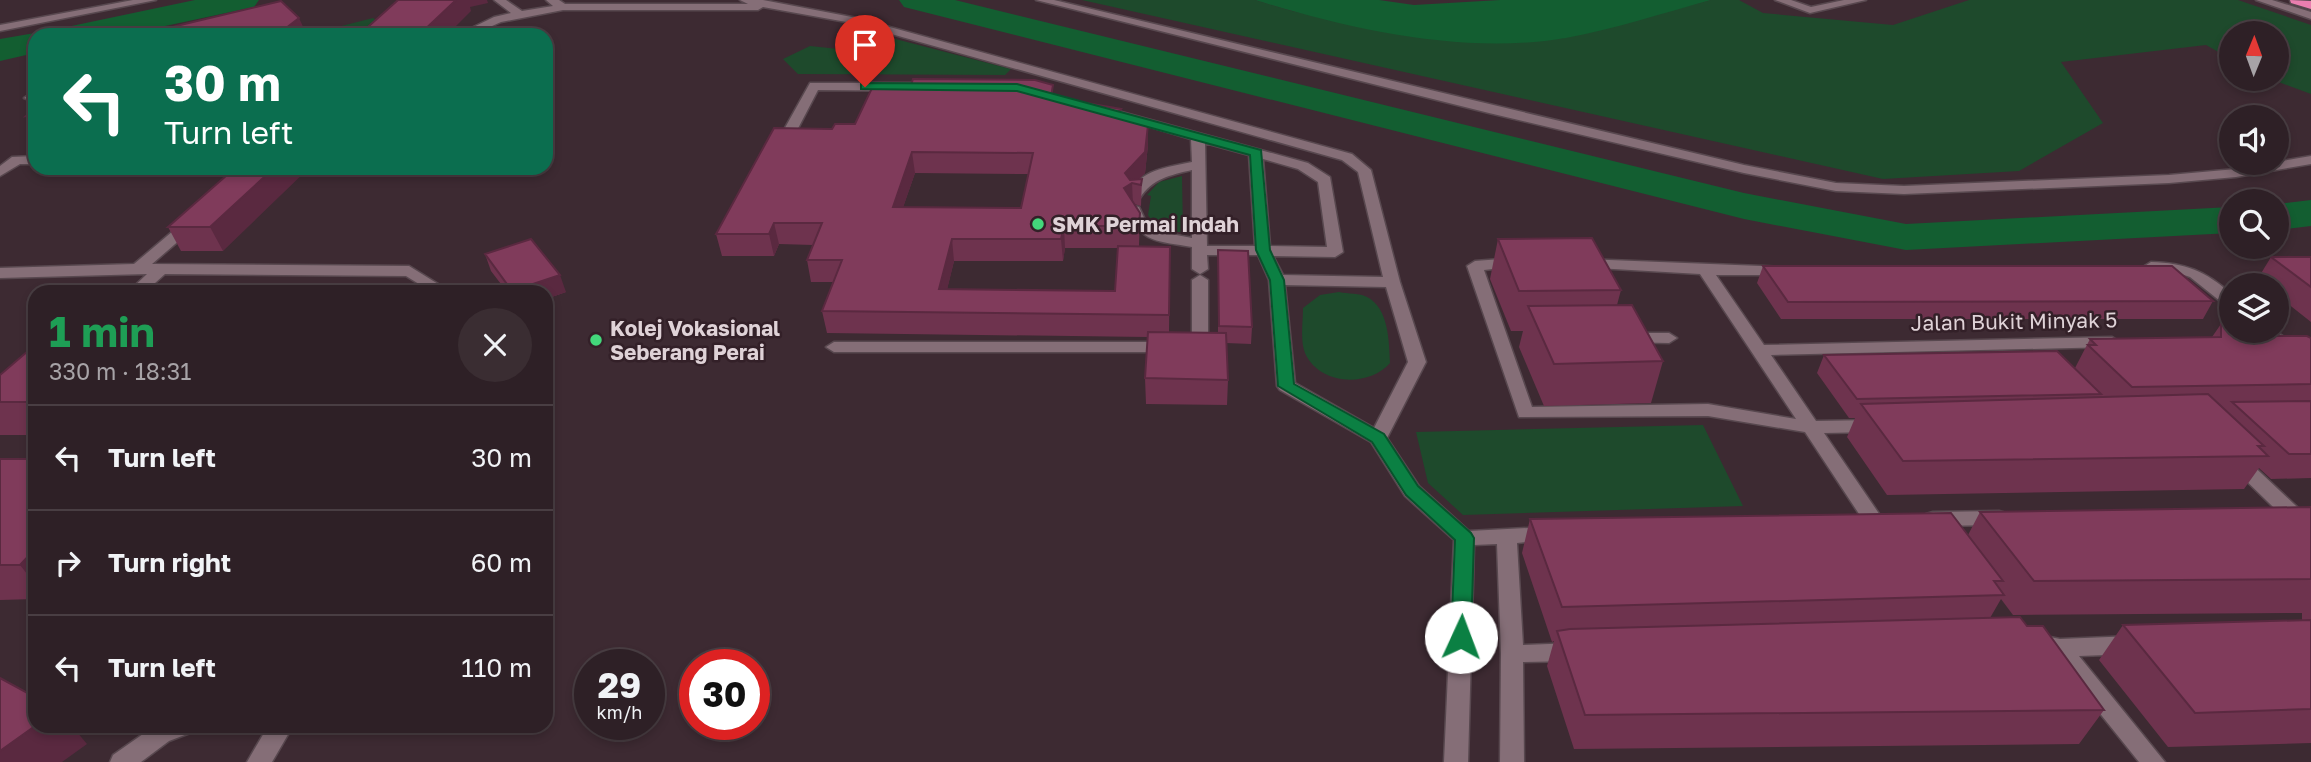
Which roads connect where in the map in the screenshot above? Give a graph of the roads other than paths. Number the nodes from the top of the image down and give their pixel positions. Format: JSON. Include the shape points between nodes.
{"nodes":[{"id":1,"x":151,"y":0,"type":"edge"},
{"id":2,"x":499,"y":0,"type":"edge"},
{"id":3,"x":551,"y":0,"type":"edge"},
{"id":4,"x":745,"y":0,"type":"edge"},
{"id":5,"x":1041,"y":0,"type":"edge"},
{"id":6,"x":1780,"y":0,"type":"edge"},
{"id":7,"x":1861,"y":0,"type":"edge"},
{"id":8,"x":2261,"y":0,"type":"edge"},
{"id":9,"x":2296,"y":0,"type":"edge"},
{"id":10,"x":2311,"y":5,"type":"edge"},
{"id":11,"x":563,"y":7,"type":"junction"},
{"id":12,"x":779,"y":7,"type":"junction"},
{"id":13,"x":519,"y":13,"type":"junction"},
{"id":14,"x":2311,"y":16,"type":"edge"},
{"id":15,"x":0,"y":28,"type":"edge"},
{"id":16,"x":474,"y":28,"type":"edge"},
{"id":17,"x":950,"y":87,"type":"edge"},
{"id":18,"x":1095,"y":108,"type":"edge"},
{"id":19,"x":788,"y":135,"type":"edge"},
{"id":20,"x":1198,"y":136,"type":"junction"},
{"id":21,"x":1256,"y":153,"type":"junction"},
{"id":22,"x":28,"y":160,"type":"edge"},
{"id":23,"x":2311,"y":160,"type":"edge"},
{"id":24,"x":1198,"y":165,"type":"junction"},
{"id":25,"x":0,"y":172,"type":"edge"},
{"id":26,"x":200,"y":215,"type":"edge"},
{"id":27,"x":1200,"y":247,"type":"junction"},
{"id":28,"x":1263,"y":250,"type":"junction"},
{"id":29,"x":1531,"y":263,"type":"edge"},
{"id":30,"x":1573,"y":264,"type":"edge"},
{"id":31,"x":2129,"y":267,"type":"edge"},
{"id":32,"x":138,"y":269,"type":"junction"},
{"id":33,"x":161,"y":269,"type":"junction"},
{"id":34,"x":1706,"y":270,"type":"junction"},
{"id":35,"x":1801,"y":270,"type":"edge"},
{"id":36,"x":0,"y":273,"type":"edge"},
{"id":37,"x":1277,"y":280,"type":"junction"},
{"id":38,"x":1392,"y":282,"type":"junction"},
{"id":39,"x":144,"y":285,"type":"edge"},
{"id":40,"x":432,"y":285,"type":"edge"},
{"id":41,"x":2219,"y":292,"type":"edge"},
{"id":42,"x":2289,"y":336,"type":"edge"},
{"id":43,"x":2298,"y":337,"type":"edge"},
{"id":44,"x":1604,"y":338,"type":"edge"},
{"id":45,"x":1669,"y":338,"type":"dead end"},
{"id":46,"x":2134,"y":341,"type":"edge"},
{"id":47,"x":2281,"y":343,"type":"edge"},
{"id":48,"x":2037,"y":344,"type":"junction"},
{"id":49,"x":834,"y":347,"type":"dead end"},
{"id":50,"x":1759,"y":350,"type":"junction"},
{"id":51,"x":2055,"y":363,"type":"edge"},
{"id":52,"x":2311,"y":363,"type":"edge"},
{"id":53,"x":1891,"y":425,"type":"edge"},
{"id":54,"x":1809,"y":427,"type":"junction"},
{"id":55,"x":1378,"y":438,"type":"junction"},
{"id":56,"x":2221,"y":446,"type":"edge"},
{"id":57,"x":2301,"y":511,"type":"edge"},
{"id":58,"x":2262,"y":512,"type":"edge"},
{"id":59,"x":2025,"y":517,"type":"edge"},
{"id":60,"x":1914,"y":520,"type":"junction"},
{"id":61,"x":1874,"y":521,"type":"junction"},
{"id":62,"x":1847,"y":522,"type":"edge"},
{"id":63,"x":2311,"y":532,"type":"edge"},
{"id":64,"x":1575,"y":533,"type":"edge"},
{"id":65,"x":1507,"y":536,"type":"junction"},
{"id":66,"x":1464,"y":538,"type":"junction"},
{"id":67,"x":1943,"y":541,"type":"edge"},
{"id":68,"x":2015,"y":639,"type":"edge"},
{"id":69,"x":2158,"y":644,"type":"edge"},
{"id":70,"x":2060,"y":648,"type":"junction"},
{"id":71,"x":1596,"y":651,"type":"edge"},
{"id":72,"x":1512,"y":654,"type":"junction"},
{"id":73,"x":163,"y":733,"type":"edge"},
{"id":74,"x":277,"y":733,"type":"edge"},
{"id":75,"x":122,"y":762,"type":"edge"},
{"id":76,"x":259,"y":762,"type":"edge"},
{"id":77,"x":1456,"y":762,"type":"edge"},
{"id":78,"x":1512,"y":762,"type":"edge"},
{"id":79,"x":2152,"y":762,"type":"edge"}],
"edges":[{"from":1,"to":15,"type":"street"},
{"from":2,"to":13,"type":"street"},
{"from":3,"to":11,"type":"street"},
{"from":4,"to":12,"type":"street"},
{"from":5,"to":23,"type":"street","via":[[1744,169],[1836,187],[1904,190],[2169,179]]},
{"from":6,"to":7,"type":"street","via":[[1810,10]]},
{"from":8,"to":14,"type":"street"},
{"from":9,"to":10,"type":"highway"},
{"from":11,"to":12,"type":"street"},
{"from":11,"to":13,"type":"street"},
{"from":12,"to":38,"type":"street","via":[[853,20],[1347,157],[1364,170]]},
{"from":13,"to":16,"type":"street"},
{"from":17,"to":19,"type":"street","via":[[814,86]]},
{"from":18,"to":20,"type":"street"},
{"from":20,"to":21,"type":"street"},
{"from":20,"to":24,"type":"street"},
{"from":21,"to":28,"type":"street"},
{"from":21,"to":28,"type":"street","via":[[1303,166],[1325,180],[1335,252]]},
{"from":22,"to":25,"type":"street","via":[[17,160]]},
{"from":24,"to":27,"type":"street"},
{"from":24,"to":27,"type":"street","via":[[1141,183],[1135,203],[1141,227]]},
{"from":26,"to":32,"type":"street"},
{"from":27,"to":28,"type":"street"},
{"from":27,"to":49,"type":"street","via":[[1200,348]]},
{"from":28,"to":37,"type":"street"},
{"from":29,"to":54,"type":"street","via":[[1475,266],[1507,339],[1525,413],[1707,410]]},
{"from":30,"to":34,"type":"street"},
{"from":31,"to":41,"type":"street","via":[[2183,266]]},
{"from":32,"to":33,"type":"street"},
{"from":32,"to":36,"type":"street"},
{"from":33,"to":39,"type":"street"},
{"from":33,"to":40,"type":"street","via":[[409,271]]},
{"from":34,"to":35,"type":"street"},
{"from":34,"to":50,"type":"street"},
{"from":37,"to":38,"type":"street"},
{"from":37,"to":55,"type":"street","via":[[1286,386]]},
{"from":38,"to":55,"type":"street","via":[[1417,362]]},
{"from":42,"to":43,"type":"street"},
{"from":44,"to":45,"type":"street"},
{"from":46,"to":48,"type":"street","name":"Jalan Bukit Minyak 5"},
{"from":47,"to":52,"type":"street"},
{"from":48,"to":50,"type":"street","name":"Jalan Bukit Minyak 5"},
{"from":48,"to":51,"type":"street"},
{"from":50,"to":54,"type":"street"},
{"from":53,"to":54,"type":"street"},
{"from":54,"to":61,"type":"street"},
{"from":55,"to":66,"type":"street","via":[[1412,491]]},
{"from":56,"to":57,"type":"street"},
{"from":57,"to":58,"type":"street"},
{"from":57,"to":63,"type":"street"},
{"from":59,"to":60,"type":"street"},
{"from":60,"to":61,"type":"street"},
{"from":60,"to":67,"type":"street"},
{"from":61,"to":62,"type":"street"},
{"from":64,"to":65,"type":"street"},
{"from":65,"to":66,"type":"street"},
{"from":65,"to":72,"type":"street"},
{"from":66,"to":77,"type":"street"},
{"from":68,"to":70,"type":"street"},
{"from":69,"to":70,"type":"street"},
{"from":70,"to":79,"type":"street"},
{"from":71,"to":72,"type":"street"},
{"from":72,"to":78,"type":"street"},
{"from":73,"to":75,"type":"street"},
{"from":74,"to":76,"type":"street"}]}
